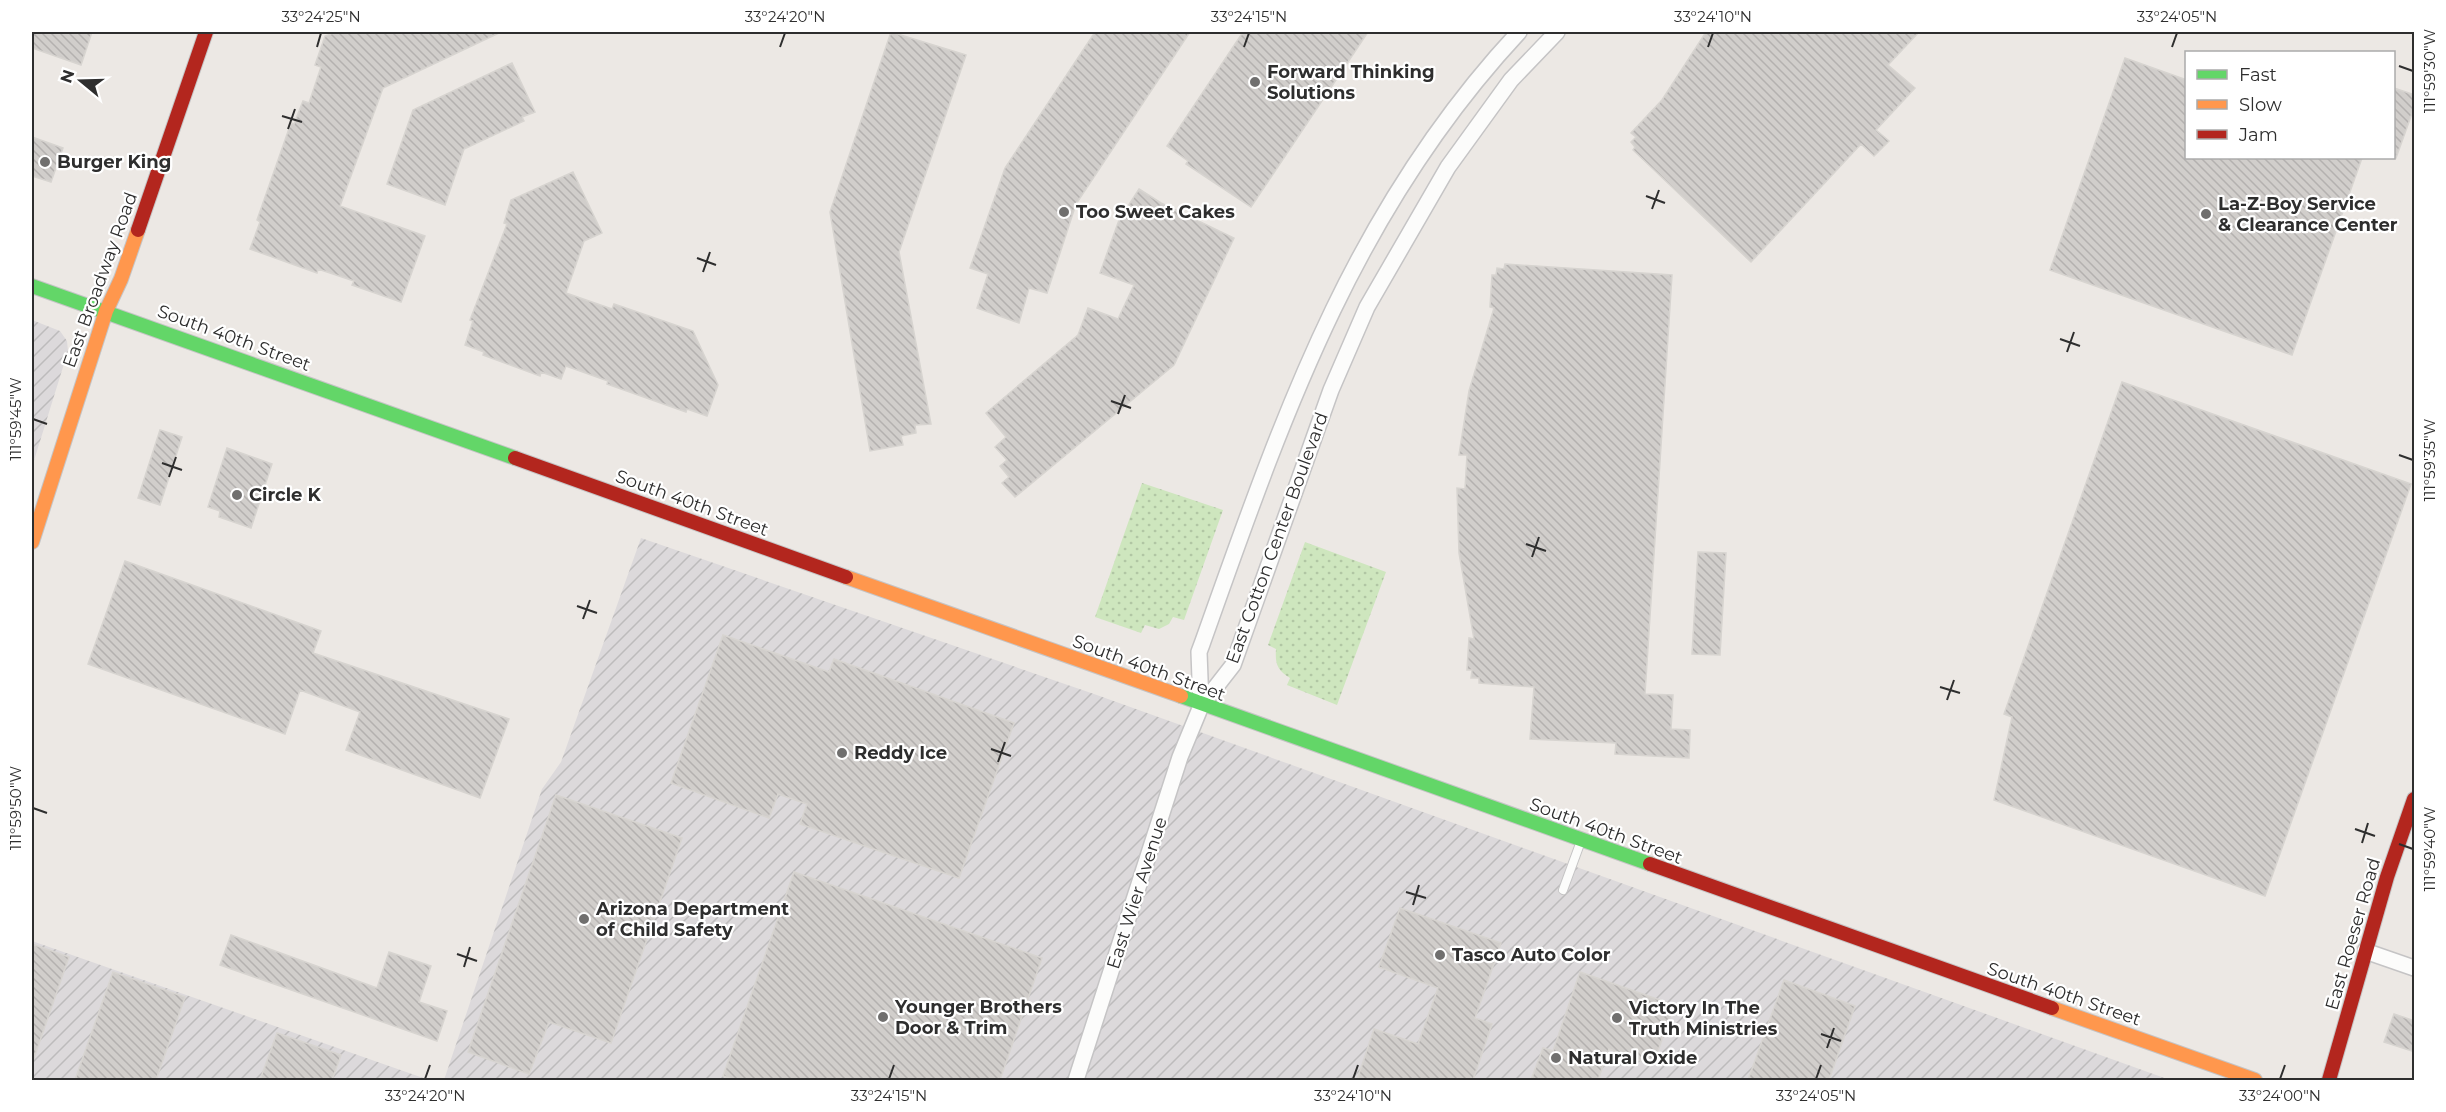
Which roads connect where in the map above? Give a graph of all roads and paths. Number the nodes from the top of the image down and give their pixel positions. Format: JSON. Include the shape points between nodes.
{"nodes":[{"id":1,"x":206,"y":32,"type":"edge"},
{"id":2,"x":1519,"y":32,"type":"edge"},
{"id":3,"x":1557,"y":32,"type":"edge"},
{"id":4,"x":32,"y":286,"type":"edge"},
{"id":5,"x":106,"y":311,"type":"junction"},
{"id":6,"x":32,"y":542,"type":"edge"},
{"id":7,"x":1201,"y":706,"type":"junction"},
{"id":8,"x":2415,"y":799,"type":"edge"},
{"id":9,"x":1581,"y":841,"type":"junction"},
{"id":10,"x":1563,"y":890,"type":"dead end"},
{"id":11,"x":2365,"y":951,"type":"junction"},
{"id":12,"x":2415,"y":968,"type":"edge"},
{"id":13,"x":1076,"y":1080,"type":"edge"},
{"id":14,"x":2255,"y":1080,"type":"edge"},
{"id":15,"x":2329,"y":1080,"type":"edge"}],
"edges":[{"from":1,"to":5,"type":"main road","name":"East Broadway Road","via":[[121,279]]},
{"from":2,"to":7,"type":"street","name":"East Cotton Center Boulevard","via":[[1490,62],[1414,162],[1362,249],[1315,344],[1271,451],[1199,652]]},
{"from":3,"to":7,"type":"street","name":"East Cotton Center Boulevard","via":[[1511,80],[1448,166],[1367,307],[1331,390],[1233,665]]},
{"from":4,"to":5,"type":"main road","name":"South 40th Street"},
{"from":5,"to":6,"type":"main road","name":"East Broadway Road"},
{"from":5,"to":7,"type":"main road","name":"South 40th Street"},
{"from":7,"to":9,"type":"main road","name":"South 40th Street"},
{"from":7,"to":13,"type":"street","name":"East Wier Avenue","via":[[1180,757]]},
{"from":8,"to":11,"type":"main road","name":"East Roeser Road"},
{"from":9,"to":10,"type":"lane"},
{"from":9,"to":14,"type":"main road","name":"South 40th Street"},
{"from":11,"to":12,"type":"street"},
{"from":11,"to":15,"type":"main road","name":"East Roeser Road"}]}
